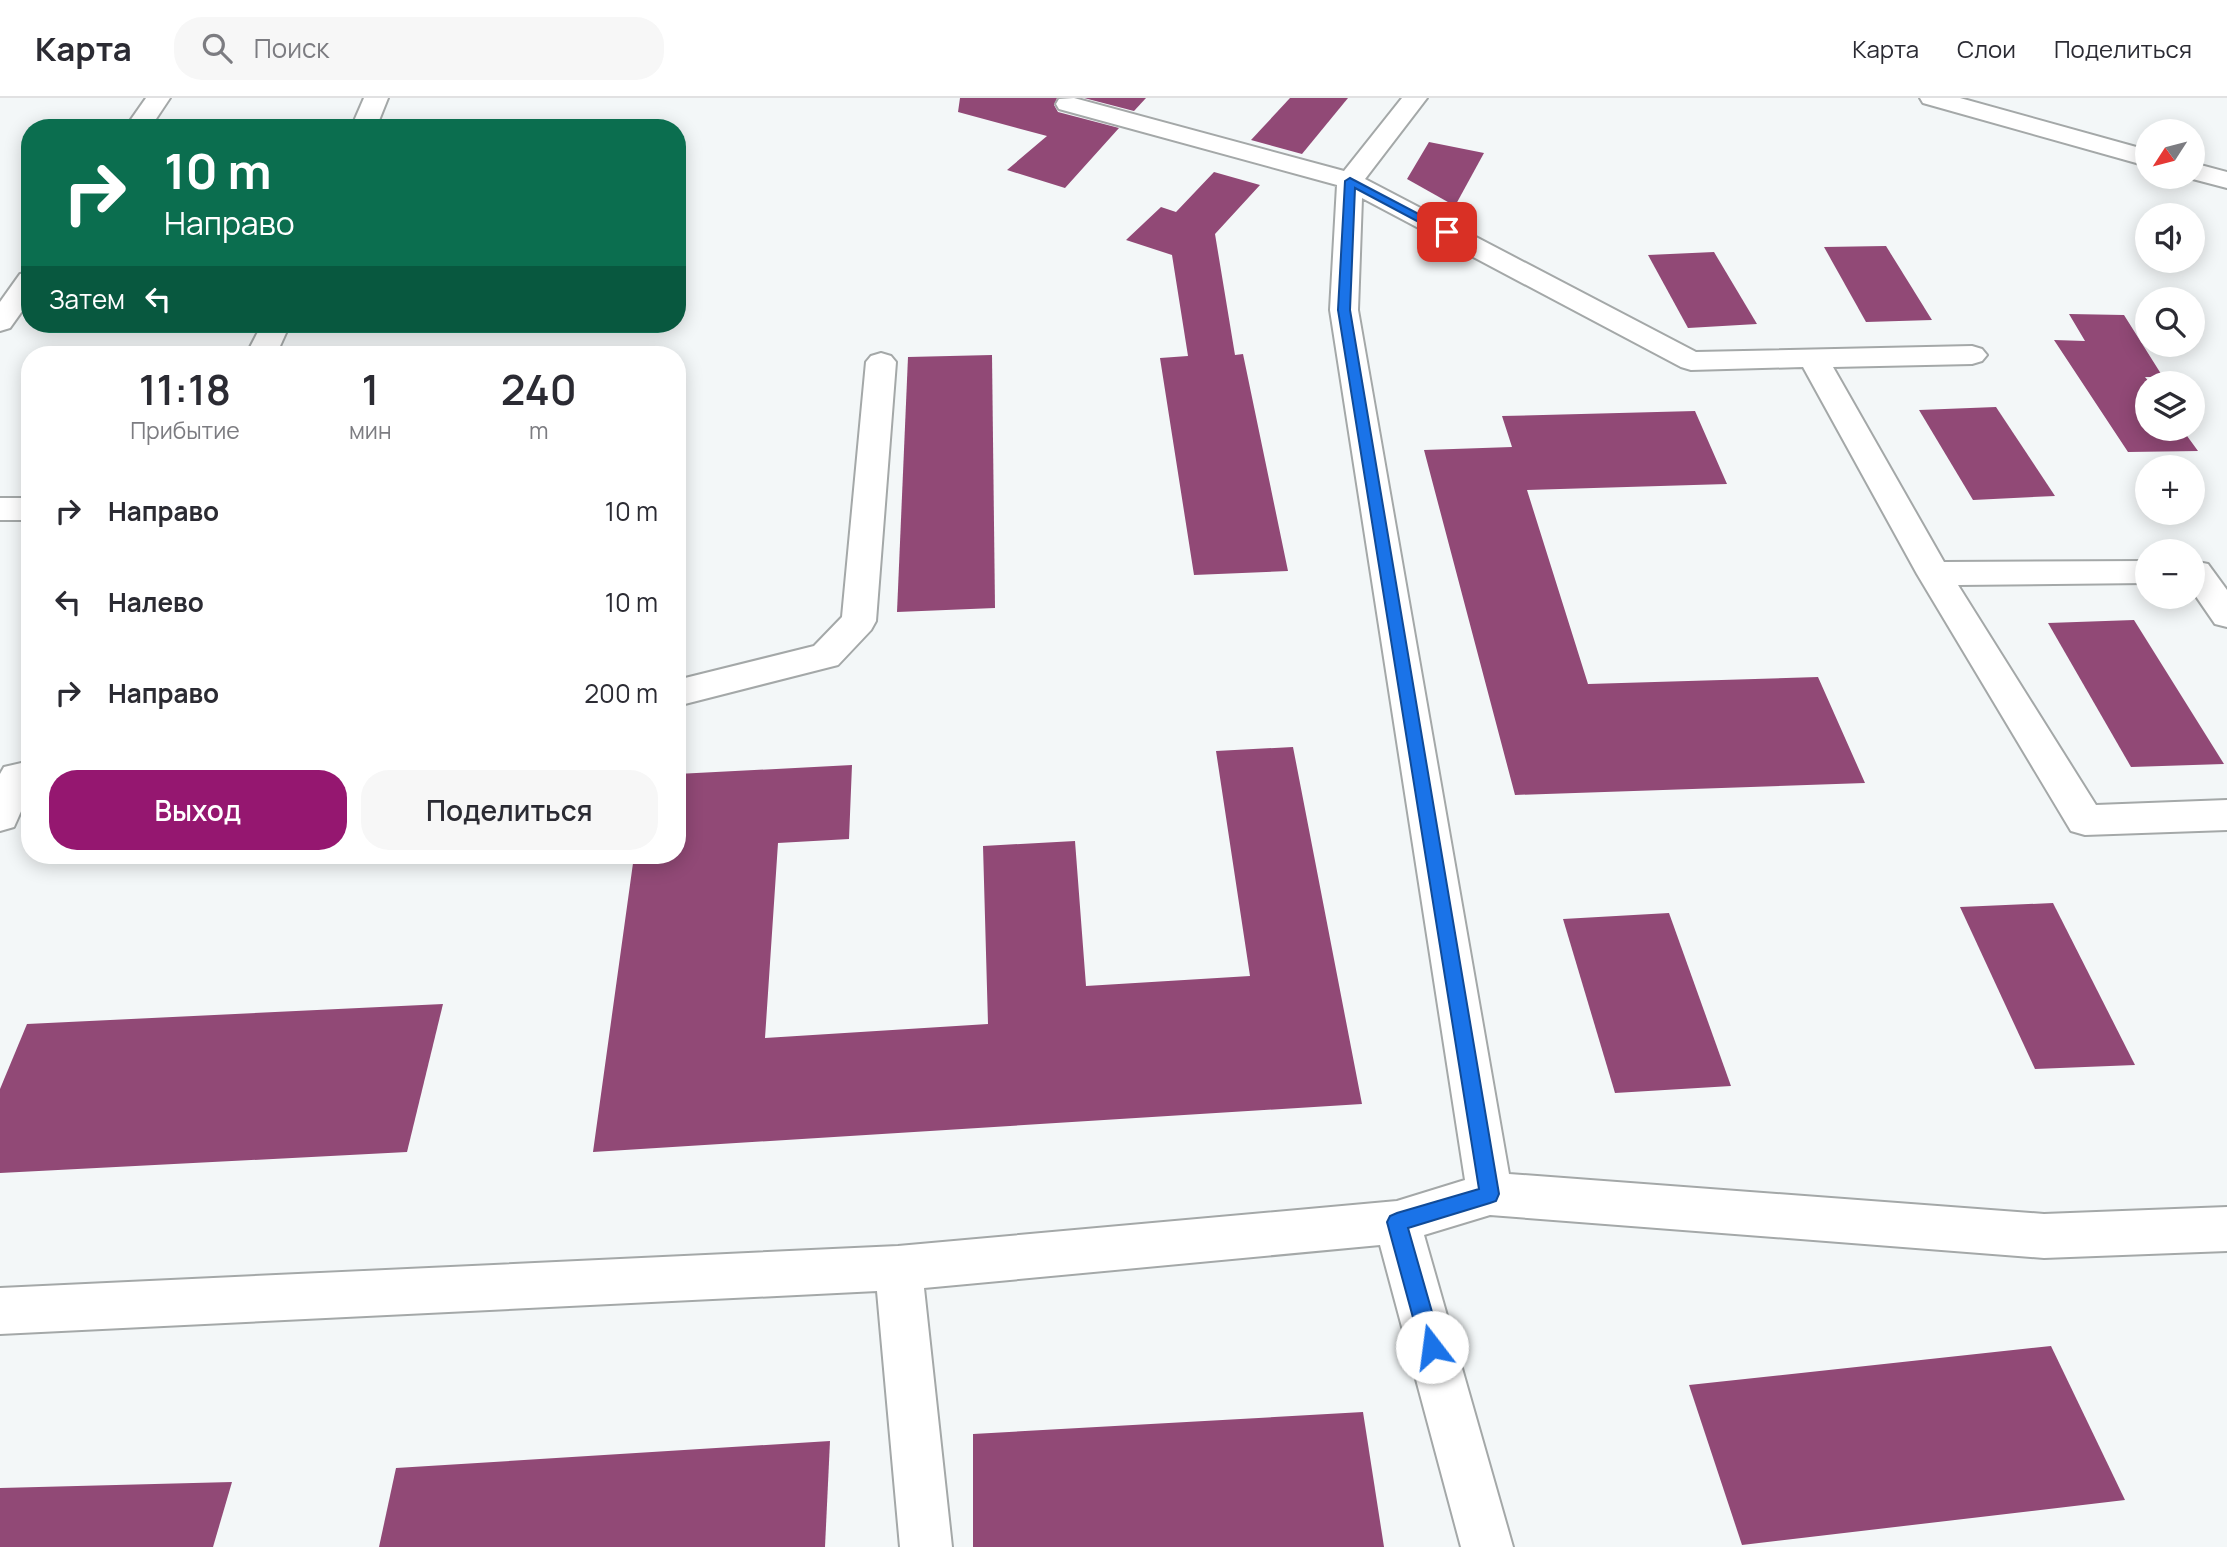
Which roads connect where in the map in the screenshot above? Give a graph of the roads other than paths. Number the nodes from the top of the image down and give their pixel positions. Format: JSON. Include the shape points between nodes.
{"nodes":[{"id":1,"x":158,"y":98,"type":"edge"},
{"id":2,"x":376,"y":98,"type":"edge"},
{"id":3,"x":1415,"y":98,"type":"edge"},
{"id":4,"x":1932,"y":98,"type":"edge"},
{"id":5,"x":1068,"y":104,"type":"dead end"},
{"id":6,"x":143,"y":119,"type":"edge"},
{"id":7,"x":367,"y":119,"type":"edge"},
{"id":8,"x":2135,"y":155,"type":"edge"},
{"id":9,"x":2205,"y":174,"type":"edge"},
{"id":10,"x":2227,"y":180,"type":"edge"},
{"id":11,"x":1350,"y":181,"type":"junction"},
{"id":12,"x":21,"y":293,"type":"edge"},
{"id":13,"x":0,"y":322,"type":"edge"},
{"id":14,"x":1972,"y":355,"type":"dead end"},
{"id":15,"x":1813,"y":358,"type":"junction"},
{"id":16,"x":881,"y":362,"type":"dead end"},
{"id":17,"x":0,"y":509,"type":"edge"},
{"id":18,"x":21,"y":509,"type":"edge"},
{"id":19,"x":2135,"y":572,"type":"edge"},
{"id":20,"x":1934,"y":574,"type":"junction"},
{"id":21,"x":2205,"y":584,"type":"edge"},
{"id":22,"x":2227,"y":615,"type":"edge"},
{"id":23,"x":686,"y":691,"type":"edge"},
{"id":24,"x":21,"y":776,"type":"edge"},
{"id":25,"x":2227,"y":815,"type":"edge"},
{"id":26,"x":0,"y":816,"type":"edge"},
{"id":27,"x":1490,"y":1194,"type":"junction"},
{"id":28,"x":1397,"y":1222,"type":"junction"},
{"id":29,"x":2227,"y":1229,"type":"edge"},
{"id":30,"x":898,"y":1268,"type":"junction"},
{"id":31,"x":0,"y":1311,"type":"edge"},
{"id":32,"x":926,"y":1547,"type":"edge"},
{"id":33,"x":1487,"y":1547,"type":"edge"}],
"edges":[{"from":1,"to":6,"type":"main road"},
{"from":2,"to":7,"type":"main road"},
{"from":3,"to":11,"type":"main road"},
{"from":4,"to":8,"type":"main road"},
{"from":5,"to":11,"type":"main road"},
{"from":9,"to":10,"type":"main road"},
{"from":11,"to":15,"type":"main road","via":[[1691,360]]},
{"from":11,"to":27,"type":"main road","via":[[1344,310]]},
{"from":12,"to":13,"type":"main road"},
{"from":14,"to":15,"type":"main road"},
{"from":15,"to":20,"type":"main road"},
{"from":16,"to":23,"type":"main road","via":[[859,621],[826,656]]},
{"from":17,"to":18,"type":"main road"},
{"from":19,"to":20,"type":"main road"},
{"from":20,"to":25,"type":"main road","via":[[2085,820]]},
{"from":21,"to":22,"type":"main road"},
{"from":24,"to":26,"type":"main road"},
{"from":27,"to":28,"type":"main road"},
{"from":27,"to":29,"type":"main road","via":[[2044,1236]]},
{"from":28,"to":30,"type":"main road"},
{"from":28,"to":33,"type":"main road"},
{"from":30,"to":31,"type":"main road"},
{"from":30,"to":32,"type":"main road"}]}
